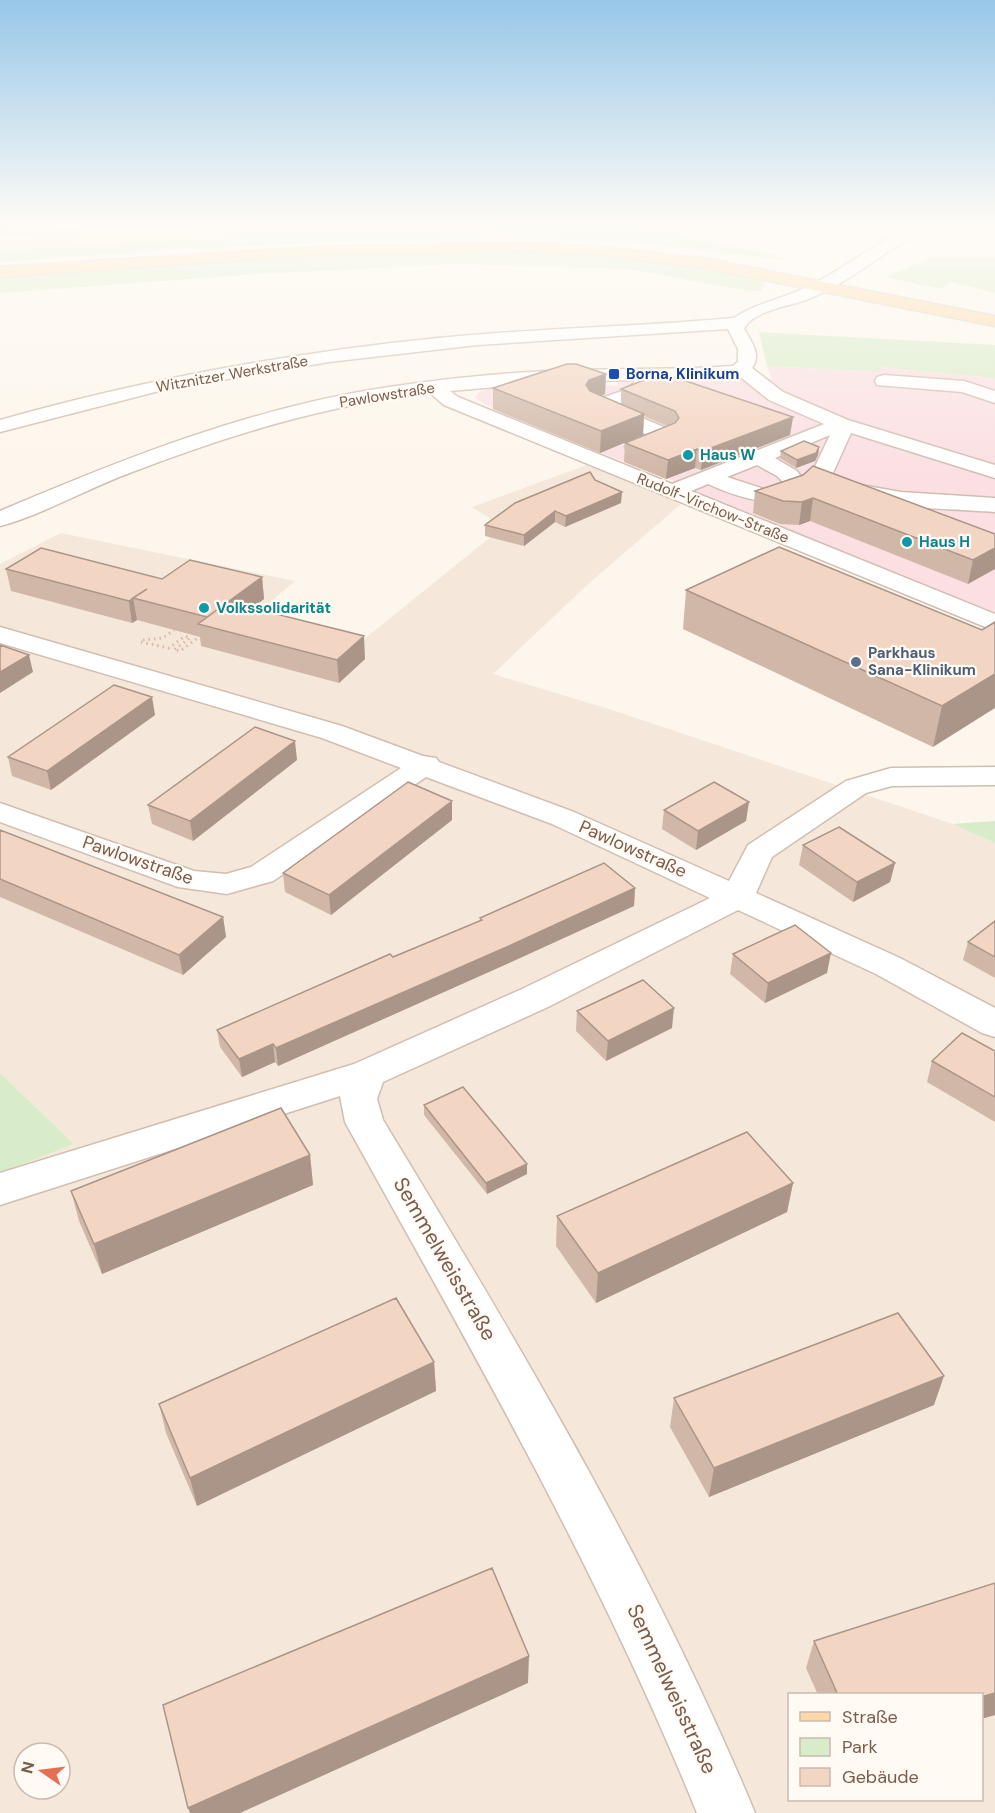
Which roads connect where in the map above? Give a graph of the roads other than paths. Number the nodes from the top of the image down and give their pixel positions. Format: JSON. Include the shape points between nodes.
{"nodes":[{"id":1,"x":757,"y":306,"type":"edge"},
{"id":2,"x":776,"y":306,"type":"edge"},
{"id":3,"x":919,"y":306,"type":"edge"},
{"id":4,"x":745,"y":318,"type":"junction"},
{"id":5,"x":995,"y":321,"type":"edge"},
{"id":6,"x":741,"y":369,"type":"junction"},
{"id":7,"x":641,"y":374,"type":"junction"},
{"id":8,"x":884,"y":381,"type":"dead end"},
{"id":9,"x":434,"y":387,"type":"junction"},
{"id":10,"x":995,"y":396,"type":"edge"},
{"id":11,"x":841,"y":424,"type":"junction"},
{"id":12,"x":0,"y":426,"type":"edge"},
{"id":13,"x":756,"y":457,"type":"junction"},
{"id":14,"x":600,"y":462,"type":"junction"},
{"id":15,"x":995,"y":472,"type":"edge"},
{"id":16,"x":709,"y":477,"type":"junction"},
{"id":17,"x":673,"y":491,"type":"junction"},
{"id":18,"x":995,"y":505,"type":"edge"},
{"id":19,"x":0,"y":519,"type":"edge"},
{"id":20,"x":995,"y":623,"type":"edge"},
{"id":21,"x":0,"y":635,"type":"edge"},
{"id":22,"x":426,"y":764,"type":"junction"},
{"id":23,"x":995,"y":776,"type":"edge"},
{"id":24,"x":0,"y":812,"type":"edge"},
{"id":25,"x":738,"y":897,"type":"junction"},
{"id":26,"x":995,"y":1024,"type":"edge"},
{"id":27,"x":367,"y":1074,"type":"junction"},
{"id":28,"x":0,"y":1189,"type":"edge"},
{"id":29,"x":726,"y":1813,"type":"edge"}],
"edges":[{"from":1,"to":4,"type":"street"},
{"from":2,"to":4,"type":"street","name":"Witznitzer Werkstraße"},
{"from":3,"to":5,"type":"main road"},
{"from":4,"to":6,"type":"street","via":[[736,329],[748,356]]},
{"from":4,"to":12,"type":"street","name":"Witznitzer Werkstraße","via":[[450,343],[303,361],[121,395]]},
{"from":6,"to":7,"type":"street","name":"Pawlowstraße"},
{"from":6,"to":11,"type":"street","via":[[776,396]]},
{"from":7,"to":9,"type":"street","name":"Pawlowstraße","via":[[531,377]]},
{"from":7,"to":14,"type":"street","via":[[644,385],[632,394],[597,406],[666,435]]},
{"from":8,"to":10,"type":"street","via":[[964,387]]},
{"from":9,"to":14,"type":"street","name":"Rudolf-Virchow-Straße","via":[[451,400]]},
{"from":9,"to":19,"type":"street","name":"Pawlowstraße","via":[[344,401],[242,426]]},
{"from":11,"to":13,"type":"street"},
{"from":11,"to":15,"type":"street"},
{"from":11,"to":18,"type":"street","via":[[843,429],[820,479],[826,486],[855,494]]},
{"from":13,"to":16,"type":"street"},
{"from":13,"to":16,"type":"street","via":[[781,468],[797,486],[762,495]]},
{"from":14,"to":17,"type":"street","name":"Rudolf-Virchow-Straße"},
{"from":16,"to":17,"type":"street"},
{"from":17,"to":20,"type":"street","name":"Rudolf-Virchow-Straße"},
{"from":21,"to":22,"type":"street","name":"Pawlowstraße","via":[[309,725]]},
{"from":22,"to":24,"type":"street","name":"Pawlowstraße","via":[[262,874],[227,884],[189,880]]},
{"from":22,"to":25,"type":"street","name":"Pawlowstraße","via":[[563,818]]},
{"from":23,"to":25,"type":"street","via":[[891,777],[856,787],[759,852]]},
{"from":25,"to":26,"type":"street","name":"Pawlowstraße","via":[[888,966]]},
{"from":25,"to":27,"type":"street","via":[[535,998]]},
{"from":27,"to":28,"type":"street"},
{"from":27,"to":29,"type":"street","name":"Semmelweisstraße","via":[[358,1099],[364,1122],[517,1382],[596,1528],[686,1713]]}]}
